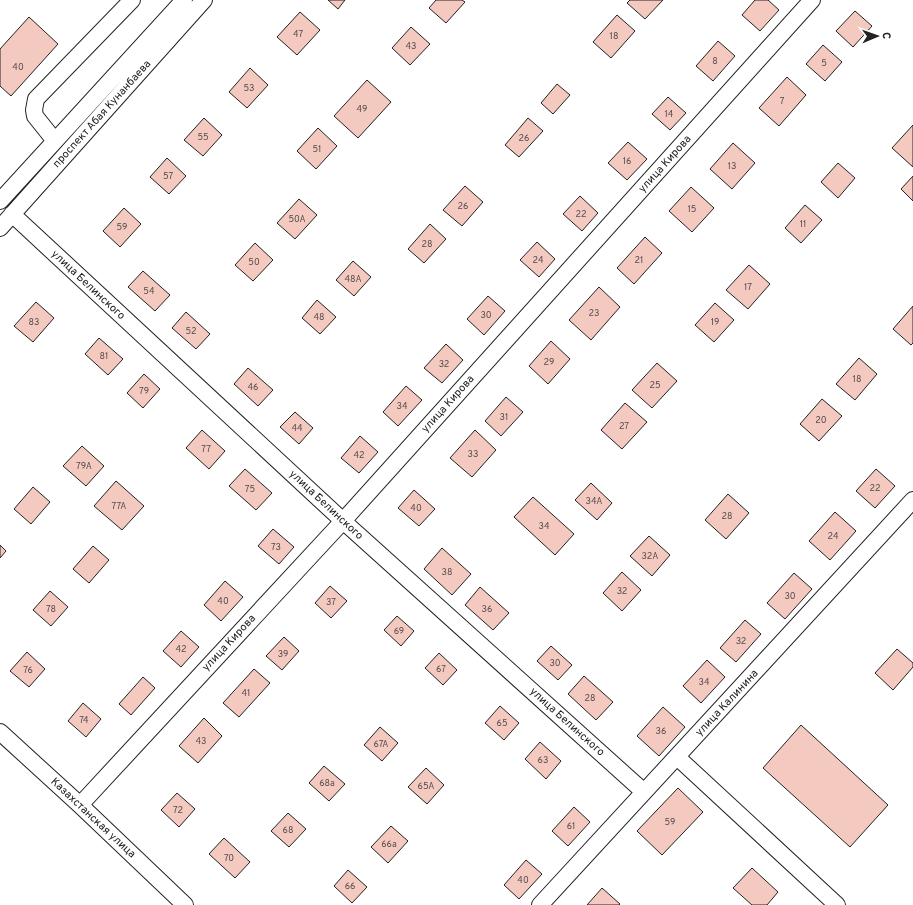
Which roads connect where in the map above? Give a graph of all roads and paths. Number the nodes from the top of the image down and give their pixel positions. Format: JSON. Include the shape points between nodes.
{"nodes":[{"id":1,"x":132,"y":0,"type":"edge"},
{"id":2,"x":184,"y":0,"type":"edge"},
{"id":3,"x":204,"y":0,"type":"edge"},
{"id":4,"x":812,"y":0,"type":"edge"},
{"id":5,"x":55,"y":141,"type":"junction"},
{"id":6,"x":0,"y":201,"type":"edge"},
{"id":7,"x":12,"y":214,"type":"junction"},
{"id":8,"x":0,"y":228,"type":"edge"},
{"id":9,"x":913,"y":500,"type":"edge"},
{"id":10,"x":343,"y":521,"type":"junction"},
{"id":11,"x":0,"y":732,"type":"edge"},
{"id":12,"x":677,"y":757,"type":"junction"},
{"id":13,"x":644,"y":792,"type":"junction"},
{"id":14,"x":80,"y":805,"type":"junction"},
{"id":15,"x":185,"y":905,"type":"edge"},
{"id":16,"x":540,"y":905,"type":"edge"},
{"id":17,"x":837,"y":905,"type":"edge"}],
"edges":[{"from":1,"to":5,"type":"street","via":[[36,99],[35,116]]},
{"from":2,"to":5,"type":"street","name":"проспект Абая Кунанбаева"},
{"from":3,"to":7,"type":"street","name":"проспект Абая Кунанбаева"},
{"from":4,"to":10,"type":"street","name":"улица Кирова"},
{"from":5,"to":6,"type":"street","name":"проспект Абая Кунанбаева"},
{"from":7,"to":8,"type":"street","name":"проспект Абая Кунанбаева"},
{"from":7,"to":10,"type":"street","name":"улица Белинского"},
{"from":9,"to":12,"type":"street","name":"улица Калинина"},
{"from":10,"to":13,"type":"street","name":"улица Белинского"},
{"from":10,"to":14,"type":"street","name":"улица Кирова"},
{"from":11,"to":14,"type":"street","name":"Казахстанская улица"},
{"from":12,"to":13,"type":"street","name":"улица Калинина"},
{"from":12,"to":17,"type":"street"},
{"from":13,"to":16,"type":"street","name":"улица Калинина"},
{"from":14,"to":15,"type":"street","name":"Казахстанская улица"}]}
